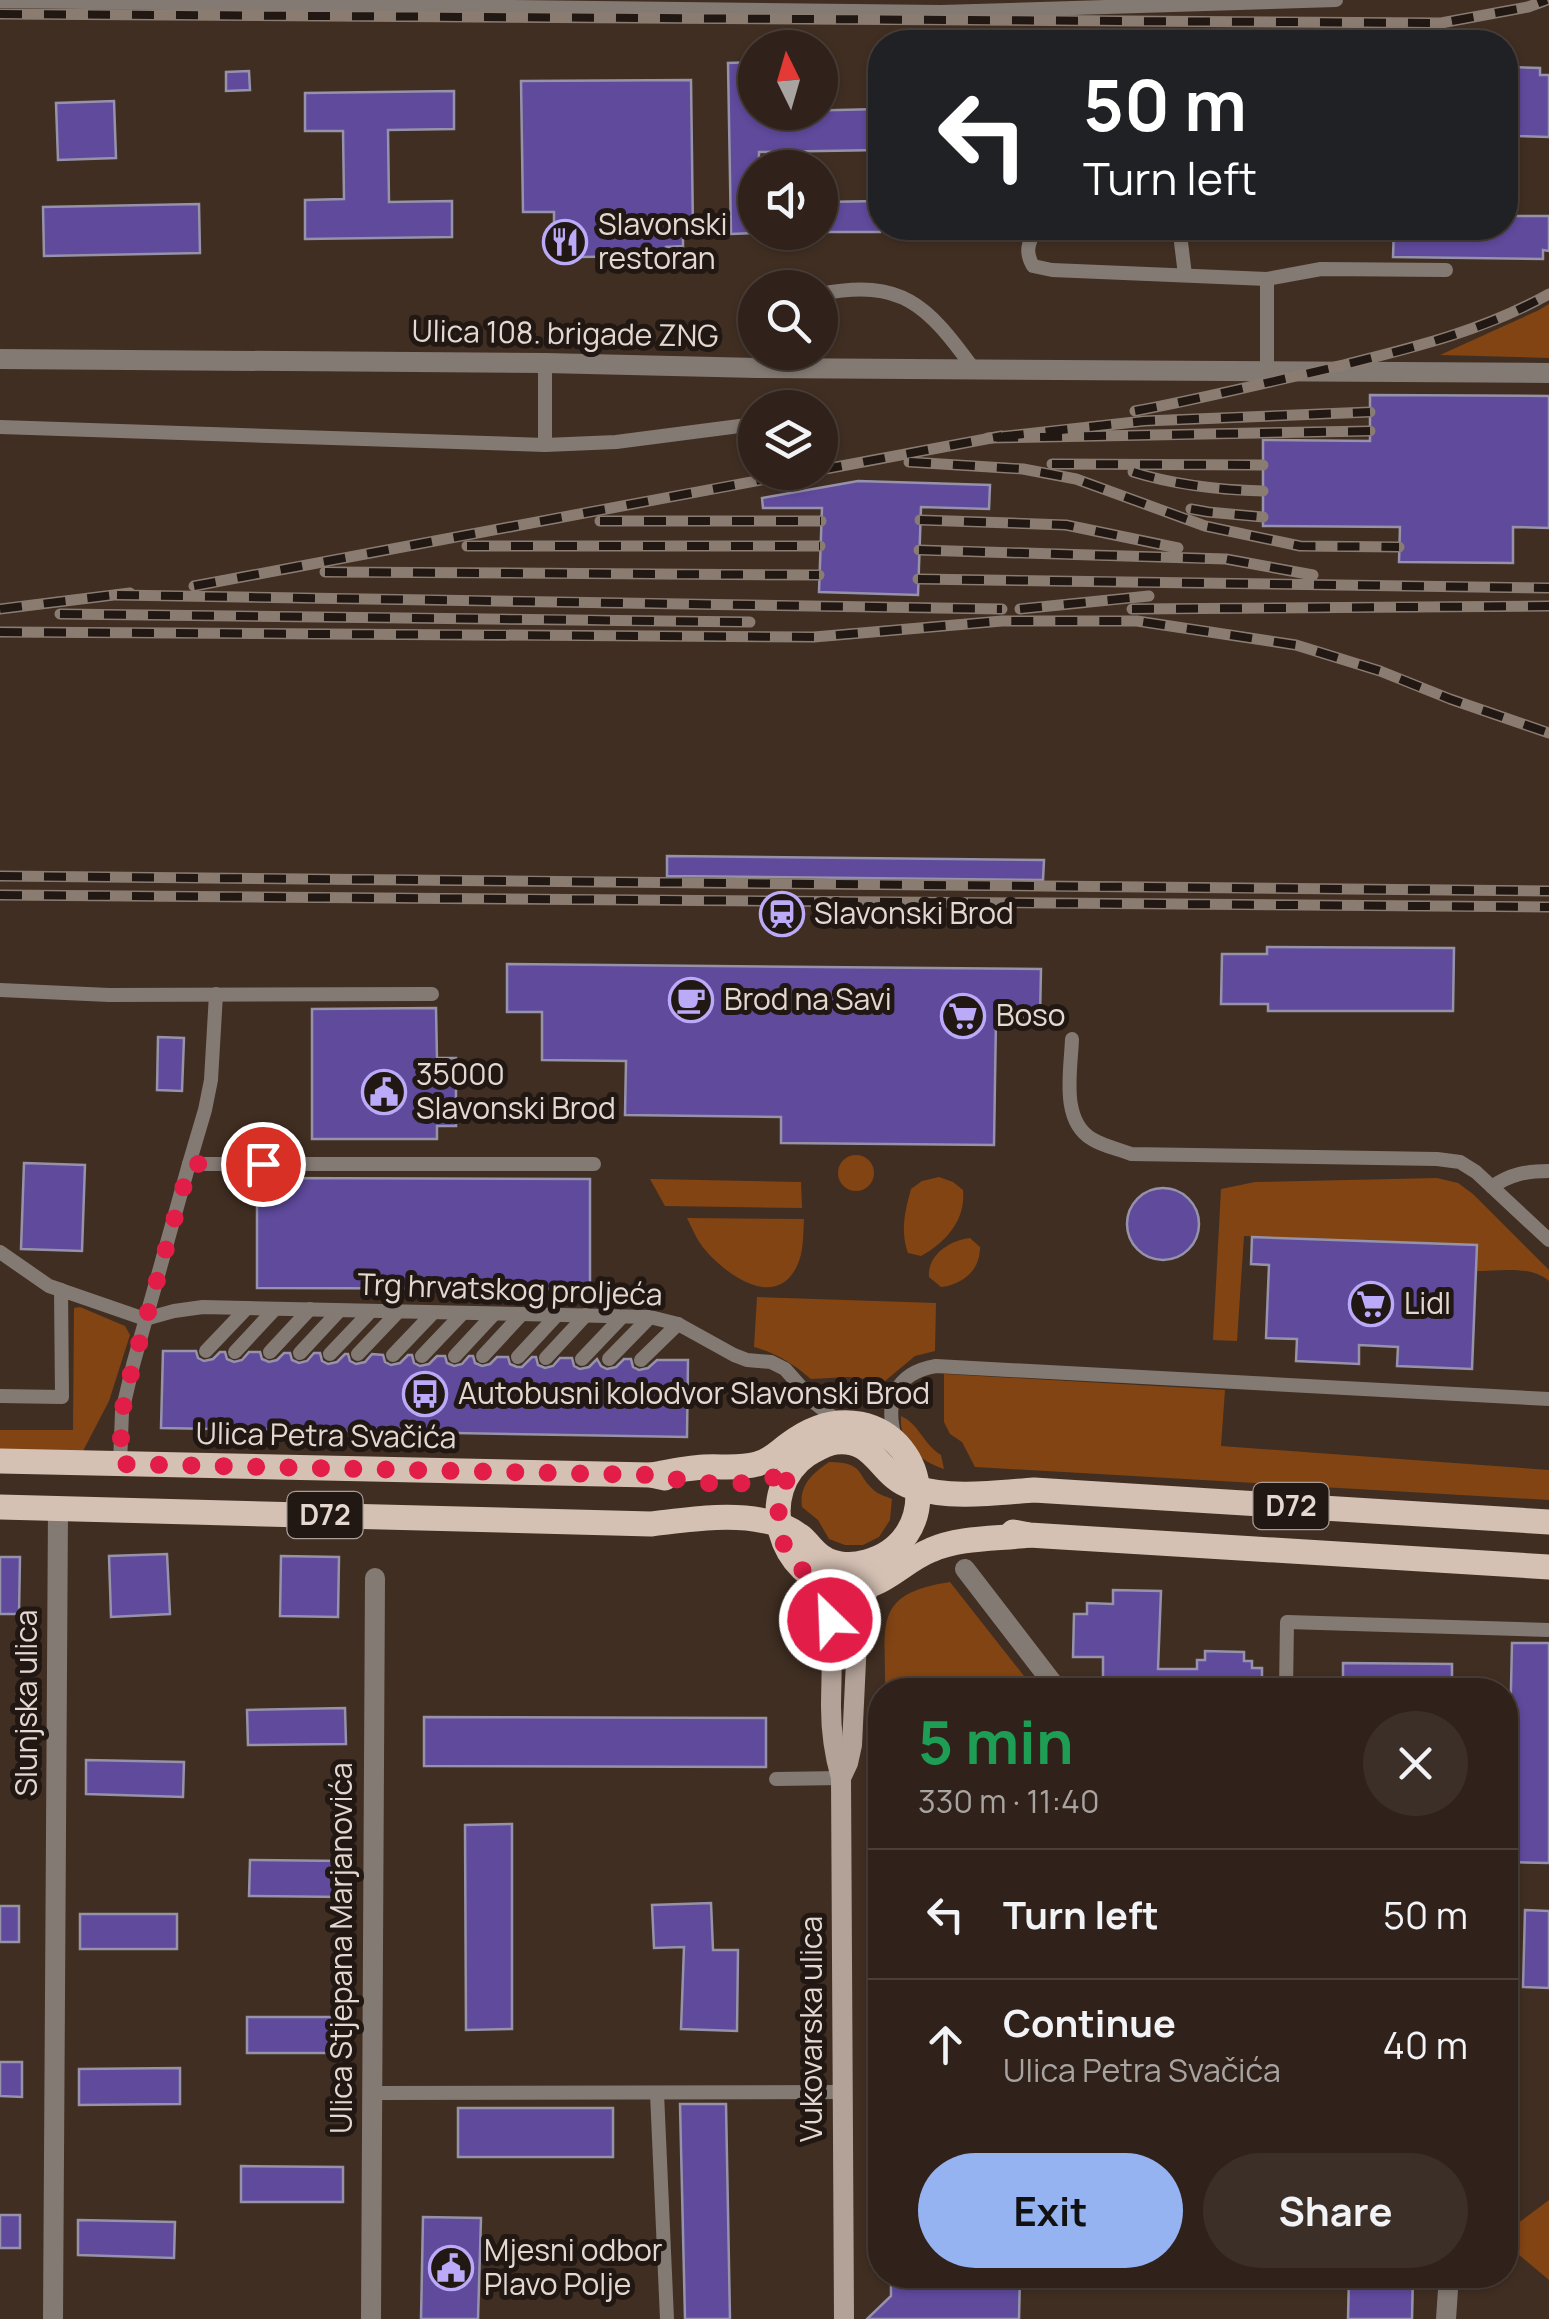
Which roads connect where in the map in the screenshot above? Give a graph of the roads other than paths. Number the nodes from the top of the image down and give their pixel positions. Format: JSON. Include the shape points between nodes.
{"nodes":[{"id":1,"x":1336,"y":0,"type":"edge"},
{"id":2,"x":0,"y":1,"type":"edge"},
{"id":3,"x":941,"y":6,"type":"edge"},
{"id":4,"x":1030,"y":240,"type":"edge"},
{"id":5,"x":1181,"y":240,"type":"edge"},
{"id":6,"x":1446,"y":270,"type":"dead end"},
{"id":7,"x":1186,"y":275,"type":"junction"},
{"id":8,"x":1267,"y":279,"type":"junction"},
{"id":9,"x":838,"y":291,"type":"edge"},
{"id":10,"x":0,"y":359,"type":"edge"},
{"id":11,"x":738,"y":360,"type":"edge"},
{"id":12,"x":545,"y":363,"type":"junction"},
{"id":13,"x":838,"y":363,"type":"edge"},
{"id":14,"x":973,"y":368,"type":"junction"},
{"id":15,"x":1267,"y":370,"type":"junction"},
{"id":16,"x":1549,"y":373,"type":"edge"},
{"id":17,"x":738,"y":426,"type":"edge"},
{"id":18,"x":0,"y":427,"type":"edge"},
{"id":19,"x":545,"y":445,"type":"junction"},
{"id":20,"x":0,"y":990,"type":"edge"},
{"id":21,"x":216,"y":994,"type":"junction"},
{"id":22,"x":432,"y":994,"type":"dead end"},
{"id":23,"x":1072,"y":1039,"type":"dead end"},
{"id":24,"x":190,"y":1164,"type":"junction"},
{"id":25,"x":594,"y":1164,"type":"dead end"},
{"id":26,"x":1549,"y":1172,"type":"edge"},
{"id":27,"x":1492,"y":1188,"type":"junction"},
{"id":28,"x":1549,"y":1240,"type":"edge"},
{"id":29,"x":0,"y":1252,"type":"edge"},
{"id":30,"x":61,"y":1290,"type":"junction"},
{"id":31,"x":247,"y":1308,"type":"junction"},
{"id":32,"x":274,"y":1309,"type":"junction"},
{"id":33,"x":310,"y":1309,"type":"junction"},
{"id":34,"x":339,"y":1310,"type":"junction"},
{"id":35,"x":371,"y":1312,"type":"junction"},
{"id":36,"x":398,"y":1312,"type":"junction"},
{"id":37,"x":433,"y":1314,"type":"junction"},
{"id":38,"x":462,"y":1314,"type":"junction"},
{"id":39,"x":494,"y":1314,"type":"junction"},
{"id":40,"x":522,"y":1315,"type":"junction"},
{"id":41,"x":557,"y":1315,"type":"junction"},
{"id":42,"x":586,"y":1315,"type":"junction"},
{"id":43,"x":622,"y":1317,"type":"junction"},
{"id":44,"x":650,"y":1317,"type":"junction"},
{"id":45,"x":145,"y":1319,"type":"junction"},
{"id":46,"x":678,"y":1324,"type":"junction"},
{"id":47,"x":206,"y":1351,"type":"dead end"},
{"id":48,"x":235,"y":1352,"type":"dead end"},
{"id":49,"x":270,"y":1352,"type":"dead end"},
{"id":50,"x":300,"y":1353,"type":"dead end"},
{"id":51,"x":330,"y":1354,"type":"dead end"},
{"id":52,"x":358,"y":1354,"type":"dead end"},
{"id":53,"x":394,"y":1355,"type":"dead end"},
{"id":54,"x":422,"y":1356,"type":"dead end"},
{"id":55,"x":455,"y":1356,"type":"dead end"},
{"id":56,"x":483,"y":1356,"type":"dead end"},
{"id":57,"x":518,"y":1357,"type":"dead end"},
{"id":58,"x":546,"y":1358,"type":"dead end"},
{"id":59,"x":582,"y":1359,"type":"dead end"},
{"id":60,"x":610,"y":1359,"type":"dead end"},
{"id":61,"x":641,"y":1360,"type":"dead end"},
{"id":62,"x":0,"y":1396,"type":"edge"},
{"id":63,"x":1549,"y":1399,"type":"edge"},
{"id":64,"x":841,"y":1423,"type":"junction"},
{"id":65,"x":897,"y":1445,"type":"junction"},
{"id":66,"x":0,"y":1462,"type":"edge"},
{"id":67,"x":120,"y":1464,"type":"junction"},
{"id":68,"x":792,"y":1470,"type":"junction"},
{"id":69,"x":651,"y":1475,"type":"junction"},
{"id":70,"x":915,"y":1478,"type":"junction"},
{"id":71,"x":0,"y":1507,"type":"edge"},
{"id":72,"x":58,"y":1508,"type":"junction"},
{"id":73,"x":1549,"y":1522,"type":"edge"},
{"id":74,"x":782,"y":1535,"type":"junction"},
{"id":75,"x":1029,"y":1535,"type":"junction"},
{"id":76,"x":898,"y":1545,"type":"junction"},
{"id":77,"x":1549,"y":1567,"type":"edge"},
{"id":78,"x":965,"y":1569,"type":"dead end"},
{"id":79,"x":810,"y":1576,"type":"junction"},
{"id":80,"x":374,"y":1578,"type":"dead end"},
{"id":81,"x":869,"y":1586,"type":"junction"},
{"id":82,"x":1549,"y":1630,"type":"edge"},
{"id":83,"x":1049,"y":1678,"type":"edge"},
{"id":84,"x":1286,"y":1678,"type":"edge"},
{"id":85,"x":841,"y":1778,"type":"junction"},
{"id":86,"x":776,"y":1779,"type":"dead end"},
{"id":87,"x":842,"y":2092,"type":"junction"},
{"id":88,"x":371,"y":2093,"type":"junction"},
{"id":89,"x":657,"y":2093,"type":"junction"},
{"id":90,"x":1448,"y":2288,"type":"edge"},
{"id":91,"x":54,"y":2319,"type":"edge"},
{"id":92,"x":372,"y":2319,"type":"edge"},
{"id":93,"x":667,"y":2319,"type":"edge"},
{"id":94,"x":841,"y":2319,"type":"edge"},
{"id":95,"x":1446,"y":2319,"type":"edge"}],
"edges":[{"from":1,"to":3,"type":"lane"},
{"from":2,"to":3,"type":"lane"},
{"from":4,"to":7,"type":"lane","via":[[1033,266]]},
{"from":5,"to":7,"type":"lane"},
{"from":6,"to":8,"type":"lane","via":[[1321,269]]},
{"from":7,"to":8,"type":"lane"},
{"from":8,"to":15,"type":"lane"},
{"from":9,"to":14,"type":"lane","via":[[887,290],[906,298]]},
{"from":10,"to":12,"type":"street","name":"Ulica 108. brigade ZNG"},
{"from":11,"to":12,"type":"street","name":"Ulica 108. brigade ZNG"},
{"from":12,"to":19,"type":"lane"},
{"from":13,"to":14,"type":"street","name":"Ulica 108. brigade ZNG"},
{"from":14,"to":15,"type":"street","name":"Ulica 108. brigade ZNG"},
{"from":15,"to":16,"type":"street","name":"Ulica 108. brigade ZNG"},
{"from":17,"to":19,"type":"lane"},
{"from":18,"to":19,"type":"lane"},
{"from":20,"to":21,"type":"lane"},
{"from":21,"to":22,"type":"lane"},
{"from":21,"to":24,"type":"lane","via":[[211,1080]]},
{"from":23,"to":27,"type":"lane","via":[[1076,1124],[1090,1138],[1130,1154],[1437,1159],[1460,1162]]},
{"from":24,"to":25,"type":"lane"},
{"from":24,"to":45,"type":"lane"},
{"from":26,"to":27,"type":"lane","via":[[1520,1173]]},
{"from":27,"to":28,"type":"lane"},
{"from":29,"to":30,"type":"lane"},
{"from":30,"to":45,"type":"lane"},
{"from":30,"to":62,"type":"lane","via":[[62,1397]]},
{"from":31,"to":32,"type":"lane","name":"Trg hrvatskog proljeća"},
{"from":31,"to":45,"type":"lane","name":"Trg hrvatskog proljeća","via":[[174,1310]]},
{"from":31,"to":47,"type":"lane"},
{"from":32,"to":33,"type":"lane","name":"Trg hrvatskog proljeća"},
{"from":32,"to":48,"type":"lane"},
{"from":33,"to":34,"type":"lane","name":"Trg hrvatskog proljeća"},
{"from":33,"to":49,"type":"lane"},
{"from":34,"to":35,"type":"lane","name":"Trg hrvatskog proljeća"},
{"from":34,"to":50,"type":"lane"},
{"from":35,"to":36,"type":"lane","name":"Trg hrvatskog proljeća"},
{"from":35,"to":51,"type":"lane"},
{"from":36,"to":37,"type":"lane","name":"Trg hrvatskog proljeća"},
{"from":36,"to":52,"type":"lane"},
{"from":37,"to":38,"type":"lane","name":"Trg hrvatskog proljeća"},
{"from":37,"to":53,"type":"lane"},
{"from":38,"to":39,"type":"lane","name":"Trg hrvatskog proljeća"},
{"from":38,"to":54,"type":"lane"},
{"from":39,"to":40,"type":"lane","name":"Trg hrvatskog proljeća"},
{"from":39,"to":55,"type":"lane"},
{"from":40,"to":41,"type":"lane","name":"Trg hrvatskog proljeća"},
{"from":40,"to":56,"type":"lane"},
{"from":41,"to":42,"type":"lane","name":"Trg hrvatskog proljeća"},
{"from":41,"to":57,"type":"lane"},
{"from":42,"to":43,"type":"lane","name":"Trg hrvatskog proljeća"},
{"from":42,"to":58,"type":"lane"},
{"from":43,"to":44,"type":"lane","name":"Trg hrvatskog proljeća"},
{"from":43,"to":59,"type":"lane"},
{"from":44,"to":46,"type":"lane","name":"Trg hrvatskog proljeća"},
{"from":44,"to":60,"type":"lane"},
{"from":45,"to":67,"type":"lane","via":[[122,1412]]},
{"from":46,"to":61,"type":"lane"},
{"from":46,"to":64,"type":"lane","name":"Trg hrvatskog proljeća","via":[[734,1355],[786,1369]]},
{"from":63,"to":65,"type":"lane","via":[[947,1366],[923,1368],[895,1392],[890,1414]]},
{"from":64,"to":65,"type":"main road","via":[[873,1428]]},
{"from":64,"to":69,"type":"main road","number":"D72","via":[[807,1432],[756,1465]]},
{"from":65,"to":70,"type":"main road"},
{"from":66,"to":67,"type":"main road","name":"Ulica Petra Svačića","number":"D72"},
{"from":67,"to":69,"type":"main road","name":"Ulica Petra Svačića","number":"D72"},
{"from":68,"to":69,"type":"main road","number":"D72","via":[[737,1482]]},
{"from":68,"to":70,"type":"main road","number":"D72","via":[[820,1447],[850,1443],[872,1452],[898,1481]]},
{"from":68,"to":74,"type":"main road","via":[[779,1495]]},
{"from":70,"to":73,"type":"main road","number":"D72","via":[[930,1474],[1034,1490]]},
{"from":70,"to":76,"type":"main road","via":[[917,1511]]},
{"from":71,"to":72,"type":"main road","number":"D72"},
{"from":72,"to":74,"type":"main road","number":"D72","via":[[650,1524],[729,1518],[754,1519]]},
{"from":72,"to":91,"type":"street","name":"Slunjska ulica"},
{"from":74,"to":76,"type":"main road","number":"D72","via":[[803,1538],[822,1558],[846,1565]]},
{"from":74,"to":79,"type":"main road"},
{"from":75,"to":76,"type":"main road","number":"D72","via":[[948,1527]]},
{"from":75,"to":77,"type":"main road","number":"D72"},
{"from":75,"to":81,"type":"main road","number":"D72","via":[[948,1544]]},
{"from":76,"to":81,"type":"main road","name":"Vukovarska ulica"},
{"from":78,"to":83,"type":"street"},
{"from":79,"to":81,"type":"main road","via":[[841,1588]]},
{"from":79,"to":85,"type":"main road","name":"Vukovarska ulica","via":[[830,1620],[832,1737]]},
{"from":80,"to":88,"type":"street","name":"Ulica Stjepana Marjanovića"},
{"from":81,"to":85,"type":"main road","name":"Vukovarska ulica","via":[[858,1619],[852,1745]]},
{"from":82,"to":84,"type":"lane","via":[[1287,1622]]},
{"from":85,"to":86,"type":"lane"},
{"from":85,"to":87,"type":"main road","name":"Vukovarska ulica"},
{"from":87,"to":89,"type":"lane"},
{"from":87,"to":94,"type":"main road","name":"Vukovarska ulica"},
{"from":88,"to":89,"type":"lane"},
{"from":88,"to":92,"type":"street","name":"Ulica Stjepana Marjanovića"},
{"from":89,"to":93,"type":"lane"},
{"from":90,"to":95,"type":"street"}]}
